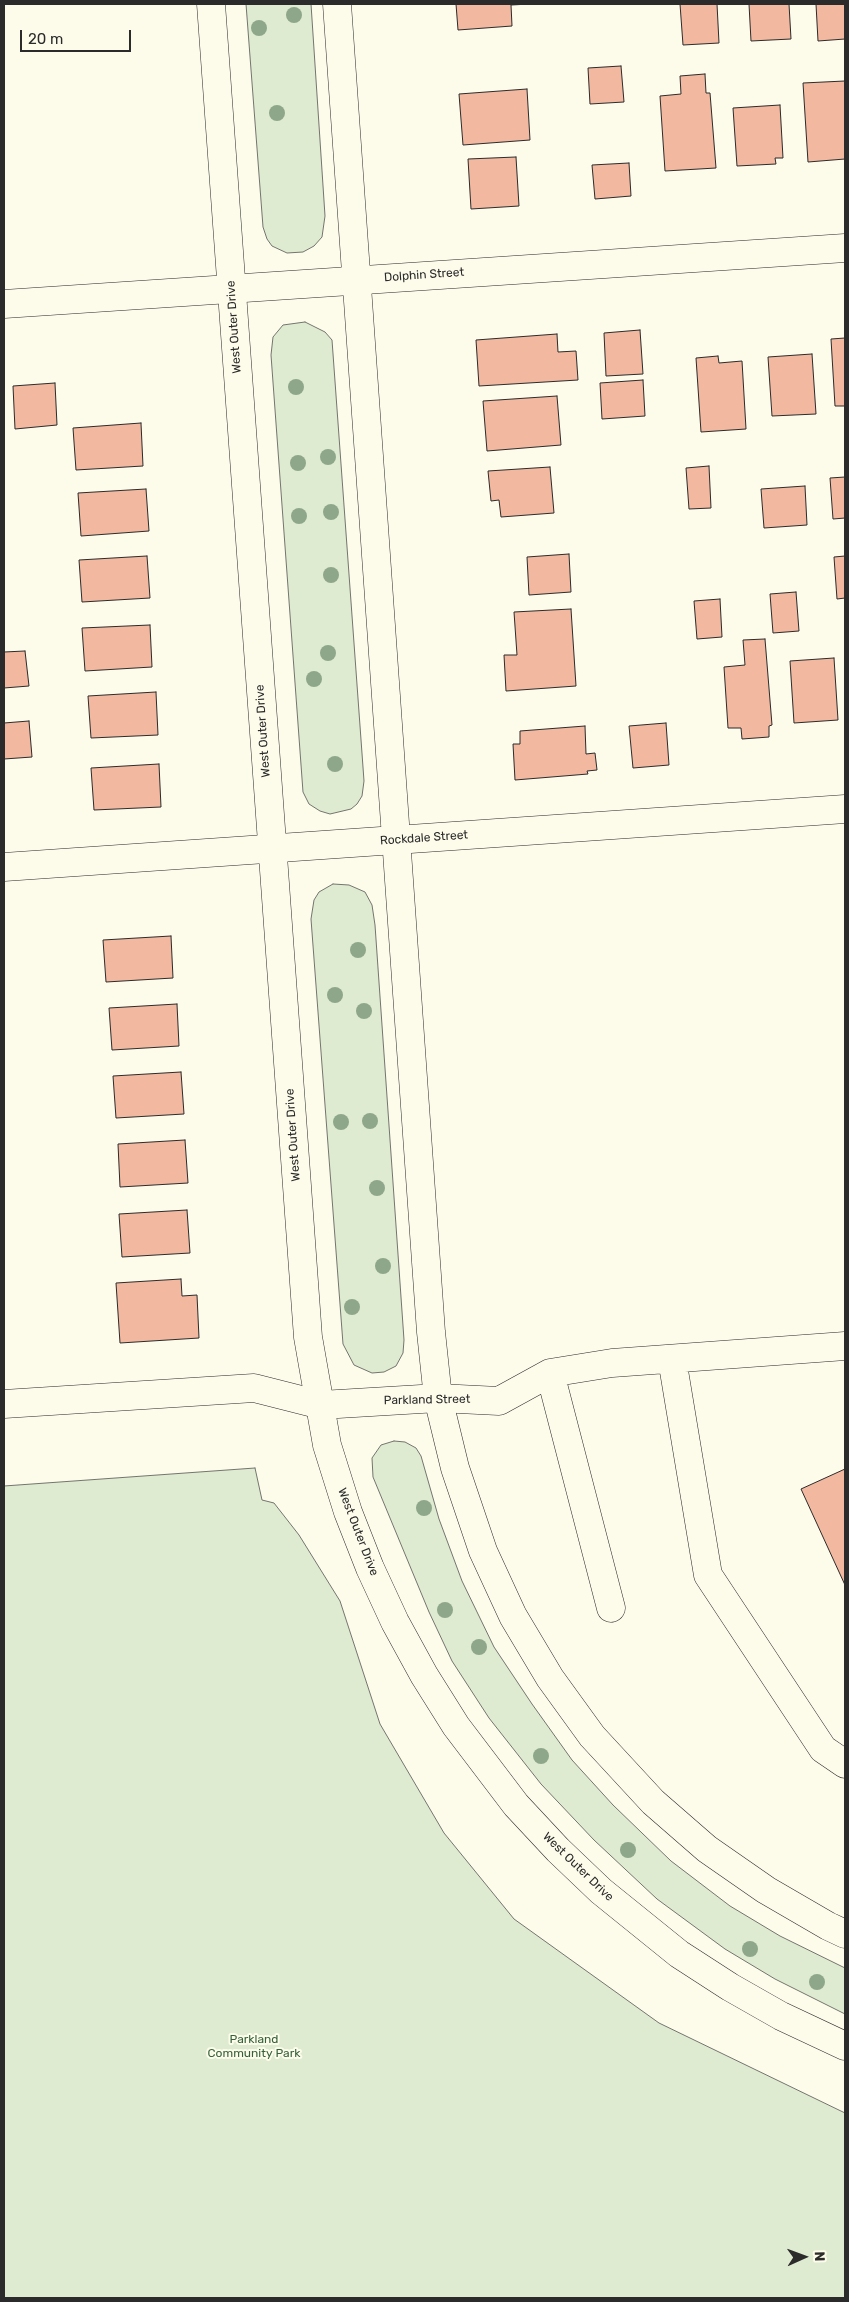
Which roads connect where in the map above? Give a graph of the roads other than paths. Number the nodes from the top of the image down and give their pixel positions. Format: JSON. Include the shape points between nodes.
{"nodes":[{"id":1,"x":211,"y":4,"type":"edge"},
{"id":2,"x":337,"y":4,"type":"edge"},
{"id":3,"x":845,"y":248,"type":"edge"},
{"id":4,"x":356,"y":280,"type":"junction"},
{"id":5,"x":231,"y":288,"type":"junction"},
{"id":6,"x":4,"y":304,"type":"edge"},
{"id":7,"x":845,"y":809,"type":"edge"},
{"id":8,"x":396,"y":840,"type":"junction"},
{"id":9,"x":271,"y":848,"type":"junction"},
{"id":10,"x":4,"y":867,"type":"edge"},
{"id":11,"x":845,"y":1346,"type":"edge"},
{"id":12,"x":672,"y":1359,"type":"junction"},
{"id":13,"x":550,"y":1373,"type":"junction"},
{"id":14,"x":438,"y":1398,"type":"junction"},
{"id":15,"x":4,"y":1404,"type":"edge"},
{"id":16,"x":320,"y":1405,"type":"junction"},
{"id":17,"x":611,"y":1608,"type":"dead end"},
{"id":18,"x":845,"y":1764,"type":"edge"},
{"id":19,"x":845,"y":1934,"type":"edge"},
{"id":20,"x":845,"y":2046,"type":"edge"}],
"edges":[{"from":1,"to":5,"type":"main road","name":"West Outer Drive"},
{"from":2,"to":4,"type":"main road"},
{"from":3,"to":4,"type":"main road","name":"Dolphin Street"},
{"from":4,"to":5,"type":"main road","name":"Dolphin Street"},
{"from":4,"to":8,"type":"main road"},
{"from":5,"to":6,"type":"main road","name":"Dolphin Street"},
{"from":5,"to":9,"type":"main road","name":"West Outer Drive"},
{"from":7,"to":8,"type":"main road","name":"Rockdale Street"},
{"from":8,"to":9,"type":"main road","name":"Rockdale Street"},
{"from":8,"to":14,"type":"main road"},
{"from":9,"to":10,"type":"main road","name":"Rockdale Street"},
{"from":9,"to":16,"type":"main road","name":"West Outer Drive","via":[[308,1337]]},
{"from":11,"to":12,"type":"main road","name":"Parkland Street"},
{"from":12,"to":13,"type":"main road","name":"Parkland Street","via":[[612,1363]]},
{"from":12,"to":18,"type":"main road","via":[[708,1575],[823,1749]]},
{"from":13,"to":14,"type":"main road","name":"Parkland Street","via":[[499,1400]]},
{"from":13,"to":17,"type":"main road"},
{"from":14,"to":16,"type":"main road","name":"Parkland Street"},
{"from":14,"to":19,"type":"main road","via":[[455,1468],[483,1551],[513,1616],[550,1678],[592,1736],[653,1802],[707,1849],[766,1890]]},
{"from":15,"to":16,"type":"main road","name":"Parkland Street","via":[[254,1388]]},
{"from":16,"to":20,"type":"main road","name":"West Outer Drive","via":[[327,1445],[348,1512],[395,1622],[456,1726],[516,1806],[601,1891],[679,1954],[781,2016]]}]}
